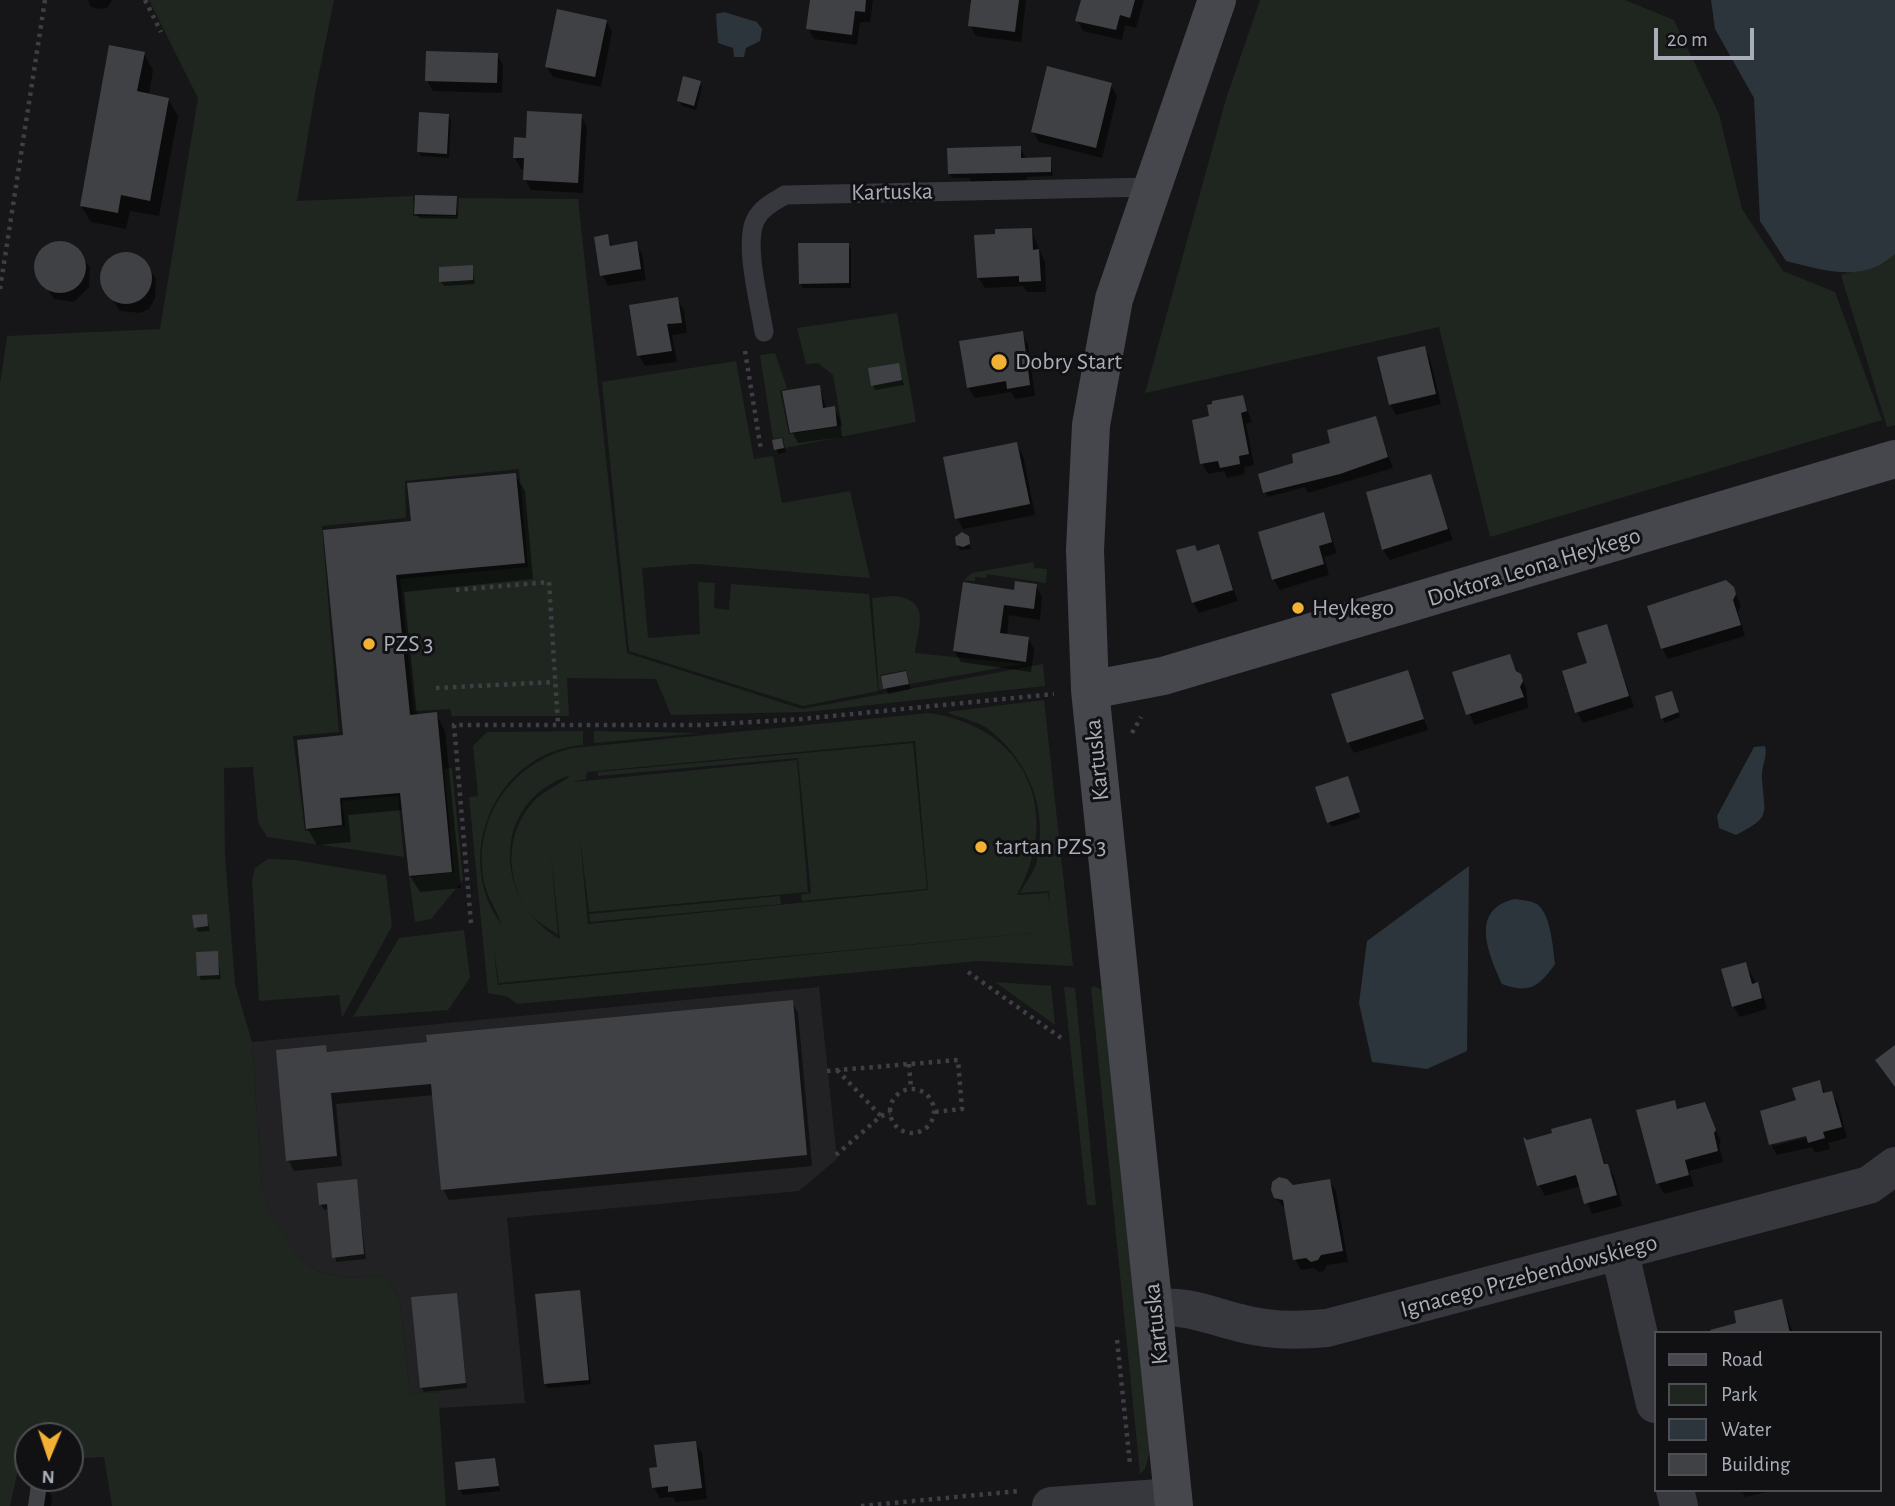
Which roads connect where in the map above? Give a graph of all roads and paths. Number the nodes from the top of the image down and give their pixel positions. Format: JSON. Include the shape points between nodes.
{"nodes":[{"id":1,"x":45,"y":0,"type":"edge"},
{"id":2,"x":145,"y":0,"type":"edge"},
{"id":3,"x":1217,"y":0,"type":"edge"},
{"id":4,"x":161,"y":32,"type":"dead end"},
{"id":5,"x":1151,"y":187,"type":"junction"},
{"id":6,"x":0,"y":289,"type":"edge"},
{"id":7,"x":764,"y":332,"type":"joint"},
{"id":8,"x":761,"y":450,"type":"dead end"},
{"id":9,"x":1895,"y":459,"type":"edge"},
{"id":10,"x":456,"y":590,"type":"dead end"},
{"id":11,"x":1163,"y":676,"type":"junction"},
{"id":12,"x":555,"y":682,"type":"junction"},
{"id":13,"x":436,"y":688,"type":"dead end"},
{"id":14,"x":1074,"y":692,"type":"junction"},
{"id":15,"x":558,"y":724,"type":"junction"},
{"id":16,"x":1129,"y":744,"type":"dead end"},
{"id":17,"x":471,"y":923,"type":"dead end"},
{"id":18,"x":968,"y":972,"type":"dead end"},
{"id":19,"x":1064,"y":1040,"type":"dead end"},
{"id":20,"x":909,"y":1064,"type":"junction"},
{"id":21,"x":827,"y":1070,"type":"dead end"},
{"id":22,"x":837,"y":1070,"type":"junction"},
{"id":23,"x":911,"y":1089,"type":"junction"},
{"id":24,"x":934,"y":1112,"type":"junction"},
{"id":25,"x":890,"y":1113,"type":"junction"},
{"id":26,"x":881,"y":1116,"type":"junction"},
{"id":27,"x":836,"y":1156,"type":"dead end"},
{"id":28,"x":1895,"y":1166,"type":"edge"},
{"id":29,"x":1620,"y":1253,"type":"junction"},
{"id":30,"x":1154,"y":1308,"type":"junction"},
{"id":31,"x":1654,"y":1400,"type":"edge"},
{"id":32,"x":1039,"y":1498,"type":"edge"},
{"id":33,"x":1174,"y":1502,"type":"edge"},
{"id":34,"x":861,"y":1506,"type":"edge"}],
"edges":[{"from":1,"to":6,"type":"path"},
{"from":2,"to":4,"type":"path"},
{"from":3,"to":5,"type":"main road","name":"Kartuska"},
{"from":5,"to":7,"type":"lane","name":"Kartuska","via":[[785,195],[766,206],[756,219],[751,238]]},
{"from":5,"to":14,"type":"main road","name":"Kartuska","via":[[1114,299],[1091,425]]},
{"from":7,"to":8,"type":"path","via":[[744,346]]},
{"from":9,"to":11,"type":"main road","name":"Doktora Leona Heykego"},
{"from":10,"to":12,"type":"path","via":[[549,582]]},
{"from":11,"to":14,"type":"main road","name":"Doktora Leona Heykego"},
{"from":11,"to":16,"type":"path","via":[[1168,703],[1145,712]]},
{"from":12,"to":13,"type":"path"},
{"from":12,"to":15,"type":"path"},
{"from":14,"to":15,"type":"path","via":[[728,724]]},
{"from":14,"to":30,"type":"main road","name":"Kartuska"},
{"from":15,"to":17,"type":"path","via":[[454,724]]},
{"from":18,"to":19,"type":"path"},
{"from":20,"to":22,"type":"path"},
{"from":20,"to":23,"type":"path"},
{"from":20,"to":24,"type":"path","via":[[958,1060],[962,1109]]},
{"from":21,"to":22,"type":"path"},
{"from":22,"to":26,"type":"path"},
{"from":23,"to":24,"type":"path","via":[[926,1095]]},
{"from":23,"to":25,"type":"path","via":[[897,1095]]},
{"from":24,"to":25,"type":"path","via":[[929,1126],[913,1134],[896,1127]]},
{"from":25,"to":26,"type":"path"},
{"from":26,"to":27,"type":"path"},
{"from":28,"to":29,"type":"street","name":"Ignacego Przebendowskiego","via":[[1869,1185]]},
{"from":29,"to":30,"type":"street","name":"Ignacego Przebendowskiego","via":[[1327,1328],[1287,1332],[1181,1306]]},
{"from":29,"to":31,"type":"street"},
{"from":30,"to":33,"type":"main road","name":"Kartuska"},
{"from":32,"to":33,"type":"street"},
{"from":32,"to":34,"type":"path"}]}
